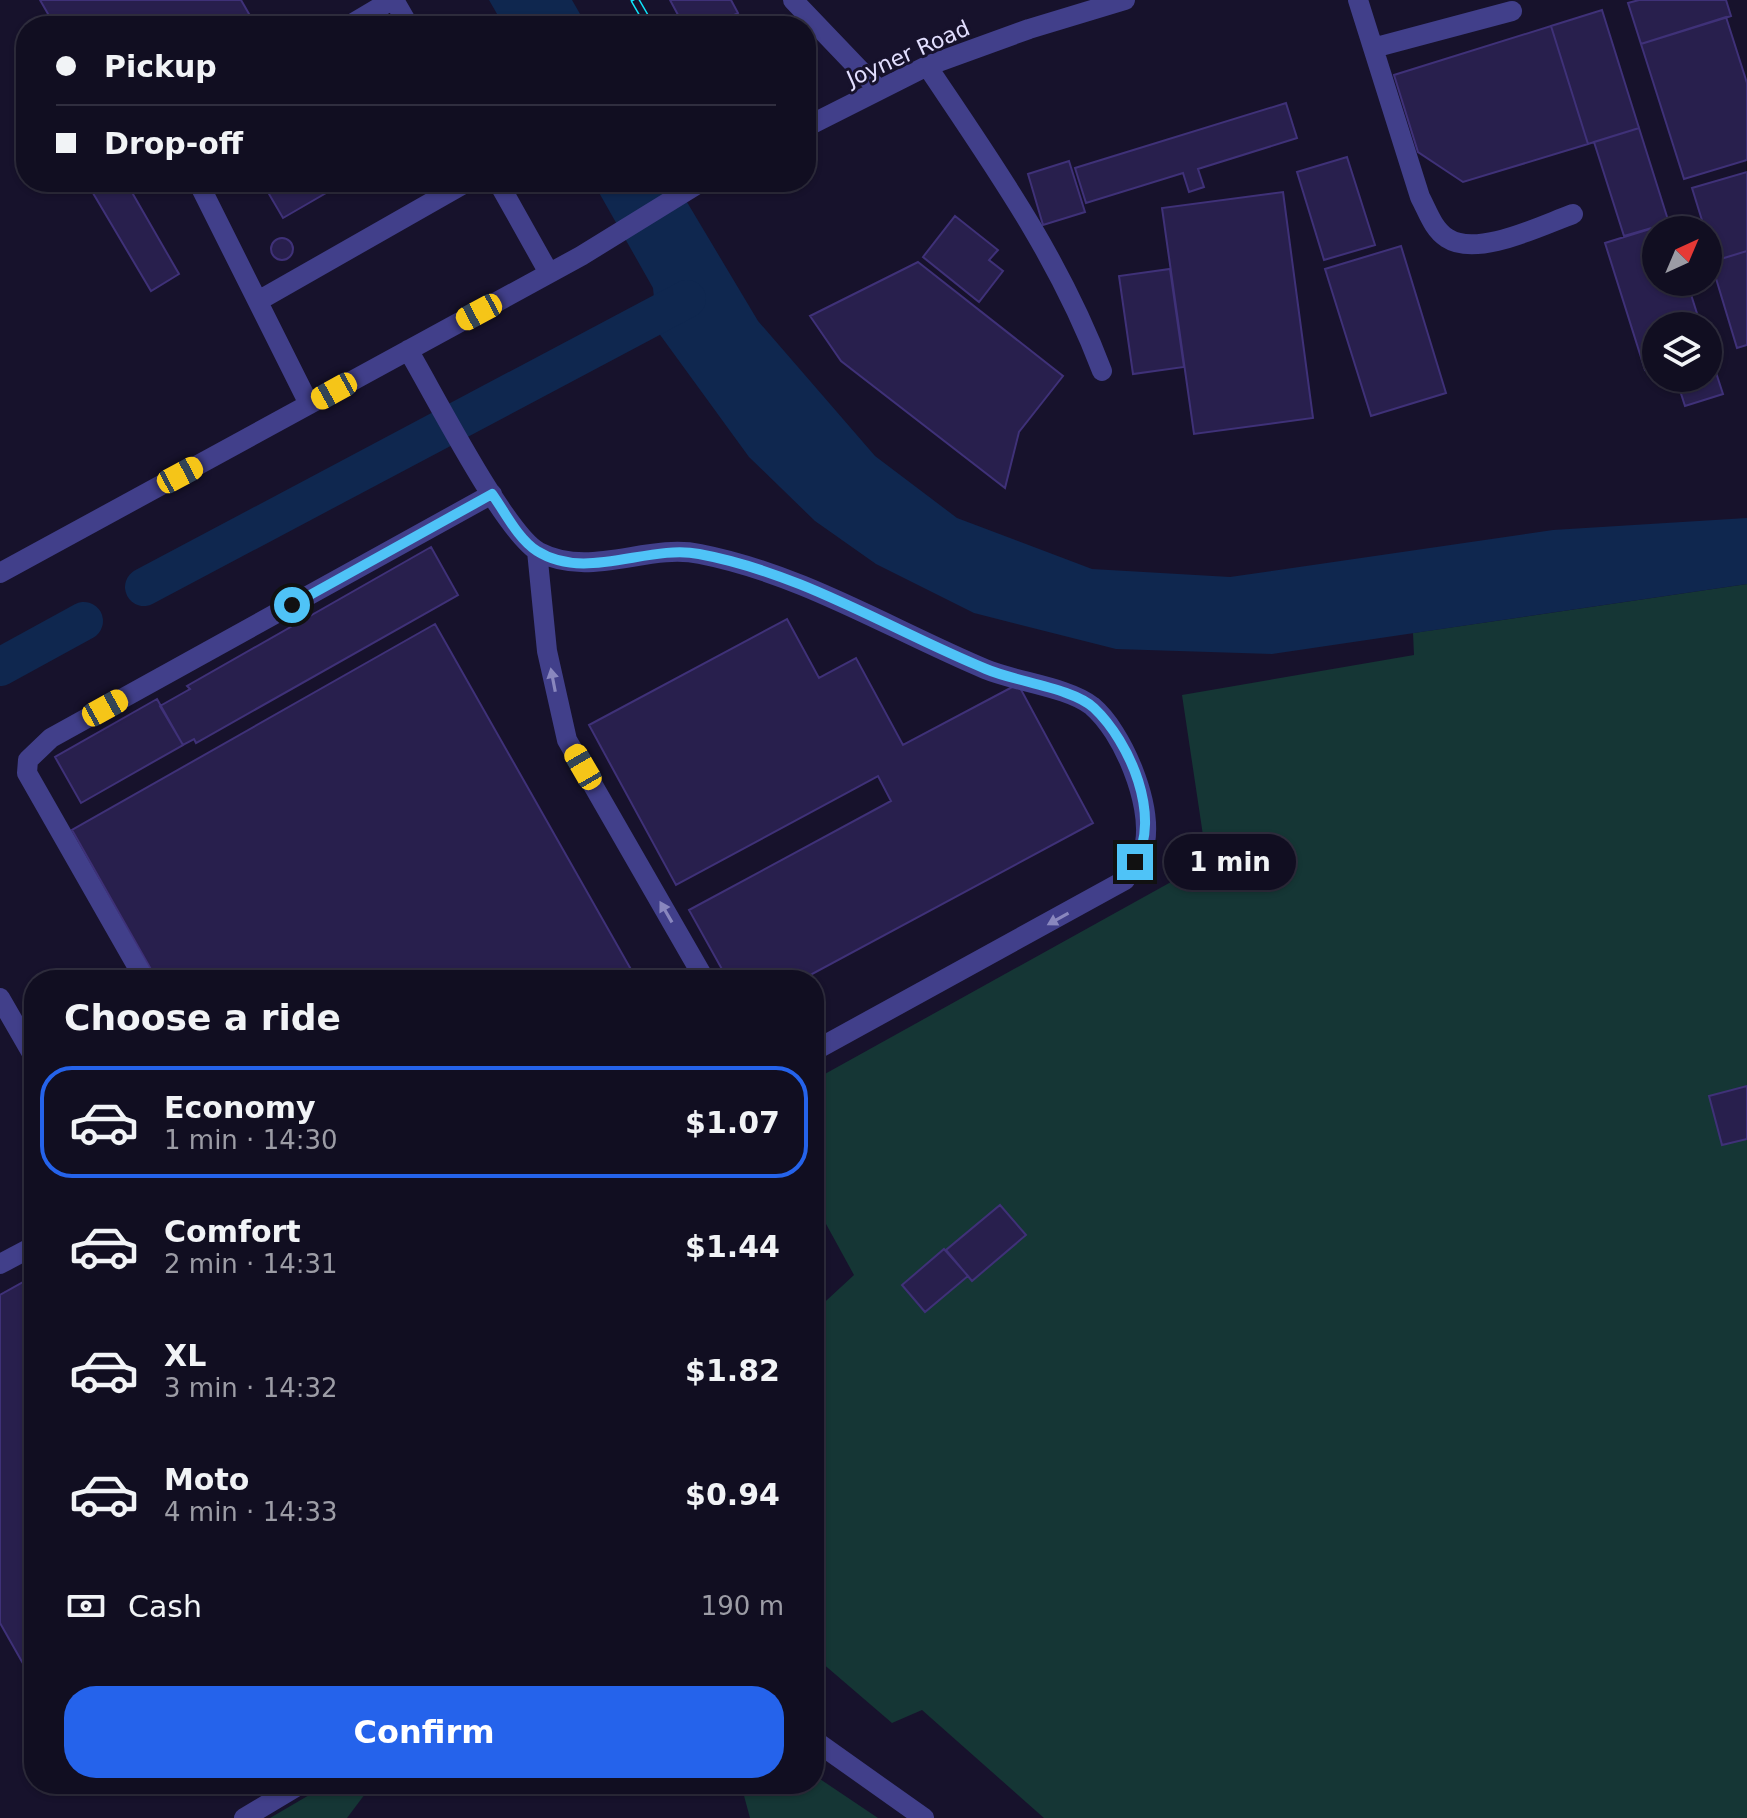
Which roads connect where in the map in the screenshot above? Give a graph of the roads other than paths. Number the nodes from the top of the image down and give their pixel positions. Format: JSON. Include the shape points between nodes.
{"nodes":[{"id":1,"x":393,"y":0,"type":"edge"},
{"id":2,"x":793,"y":0,"type":"edge"},
{"id":3,"x":1125,"y":0,"type":"edge"},
{"id":4,"x":1358,"y":0,"type":"edge"},
{"id":5,"x":1512,"y":11,"type":"dead end"},
{"id":6,"x":365,"y":16,"type":"edge"},
{"id":7,"x":808,"y":16,"type":"edge"},
{"id":8,"x":816,"y":24,"type":"edge"},
{"id":9,"x":1373,"y":48,"type":"junction"},
{"id":10,"x":927,"y":66,"type":"junction"},
{"id":11,"x":879,"y":90,"type":"junction"},
{"id":12,"x":816,"y":122,"type":"edge"},
{"id":13,"x":203,"y":192,"type":"edge"},
{"id":14,"x":449,"y":192,"type":"edge"},
{"id":15,"x":504,"y":192,"type":"edge"},
{"id":16,"x":685,"y":192,"type":"edge"},
{"id":17,"x":1573,"y":214,"type":"dead end"},
{"id":18,"x":549,"y":273,"type":"junction"},
{"id":19,"x":258,"y":301,"type":"junction"},
{"id":20,"x":408,"y":350,"type":"junction"},
{"id":21,"x":1102,"y":371,"type":"dead end"},
{"id":22,"x":309,"y":404,"type":"junction"},
{"id":23,"x":492,"y":494,"type":"junction"},
{"id":24,"x":537,"y":551,"type":"junction"},
{"id":25,"x":0,"y":573,"type":"edge"},
{"id":26,"x":139,"y":970,"type":"edge"},
{"id":27,"x":699,"y":970,"type":"edge"},
{"id":28,"x":0,"y":998,"type":"edge"},
{"id":29,"x":24,"y":1040,"type":"edge"},
{"id":30,"x":824,"y":1046,"type":"edge"},
{"id":31,"x":24,"y":1251,"type":"edge"},
{"id":32,"x":0,"y":1264,"type":"edge"},
{"id":33,"x":824,"y":1747,"type":"edge"},
{"id":34,"x":284,"y":1794,"type":"edge"},
{"id":35,"x":244,"y":1818,"type":"edge"},
{"id":36,"x":924,"y":1818,"type":"edge"}],
"edges":[{"from":1,"to":6,"type":"street"},
{"from":2,"to":7,"type":"street"},
{"from":3,"to":10,"type":"street","name":"Joyner Road"},
{"from":4,"to":9,"type":"street"},
{"from":5,"to":9,"type":"street"},
{"from":8,"to":11,"type":"street"},
{"from":9,"to":17,"type":"street","via":[[1420,197],[1435,227],[1448,239],[1483,245]]},
{"from":10,"to":11,"type":"street","name":"Joyner Road"},
{"from":10,"to":21,"type":"street","via":[[1048,250]]},
{"from":11,"to":12,"type":"street","name":"Joyner Road"},
{"from":13,"to":19,"type":"street"},
{"from":14,"to":19,"type":"street"},
{"from":15,"to":18,"type":"street"},
{"from":16,"to":18,"type":"street"},
{"from":18,"to":20,"type":"street"},
{"from":19,"to":22,"type":"street"},
{"from":20,"to":22,"type":"street"},
{"from":20,"to":23,"type":"street"},
{"from":22,"to":25,"type":"street"},
{"from":23,"to":24,"type":"street"},
{"from":23,"to":26,"type":"street","via":[[51,738],[28,760],[27,773]]},
{"from":27,"to":24,"type":"street","one_way":true,"via":[[567,740],[547,651]]},
{"from":24,"to":30,"type":"street","one_way":true,"via":[[583,563],[671,551],[699,553],[784,578],[986,669],[1074,694],[1093,707],[1117,737],[1138,785],[1146,845],[1125,880]]},
{"from":28,"to":29,"type":"street"},
{"from":31,"to":32,"type":"street"},
{"from":33,"to":36,"type":"street"},
{"from":34,"to":35,"type":"street"}]}
